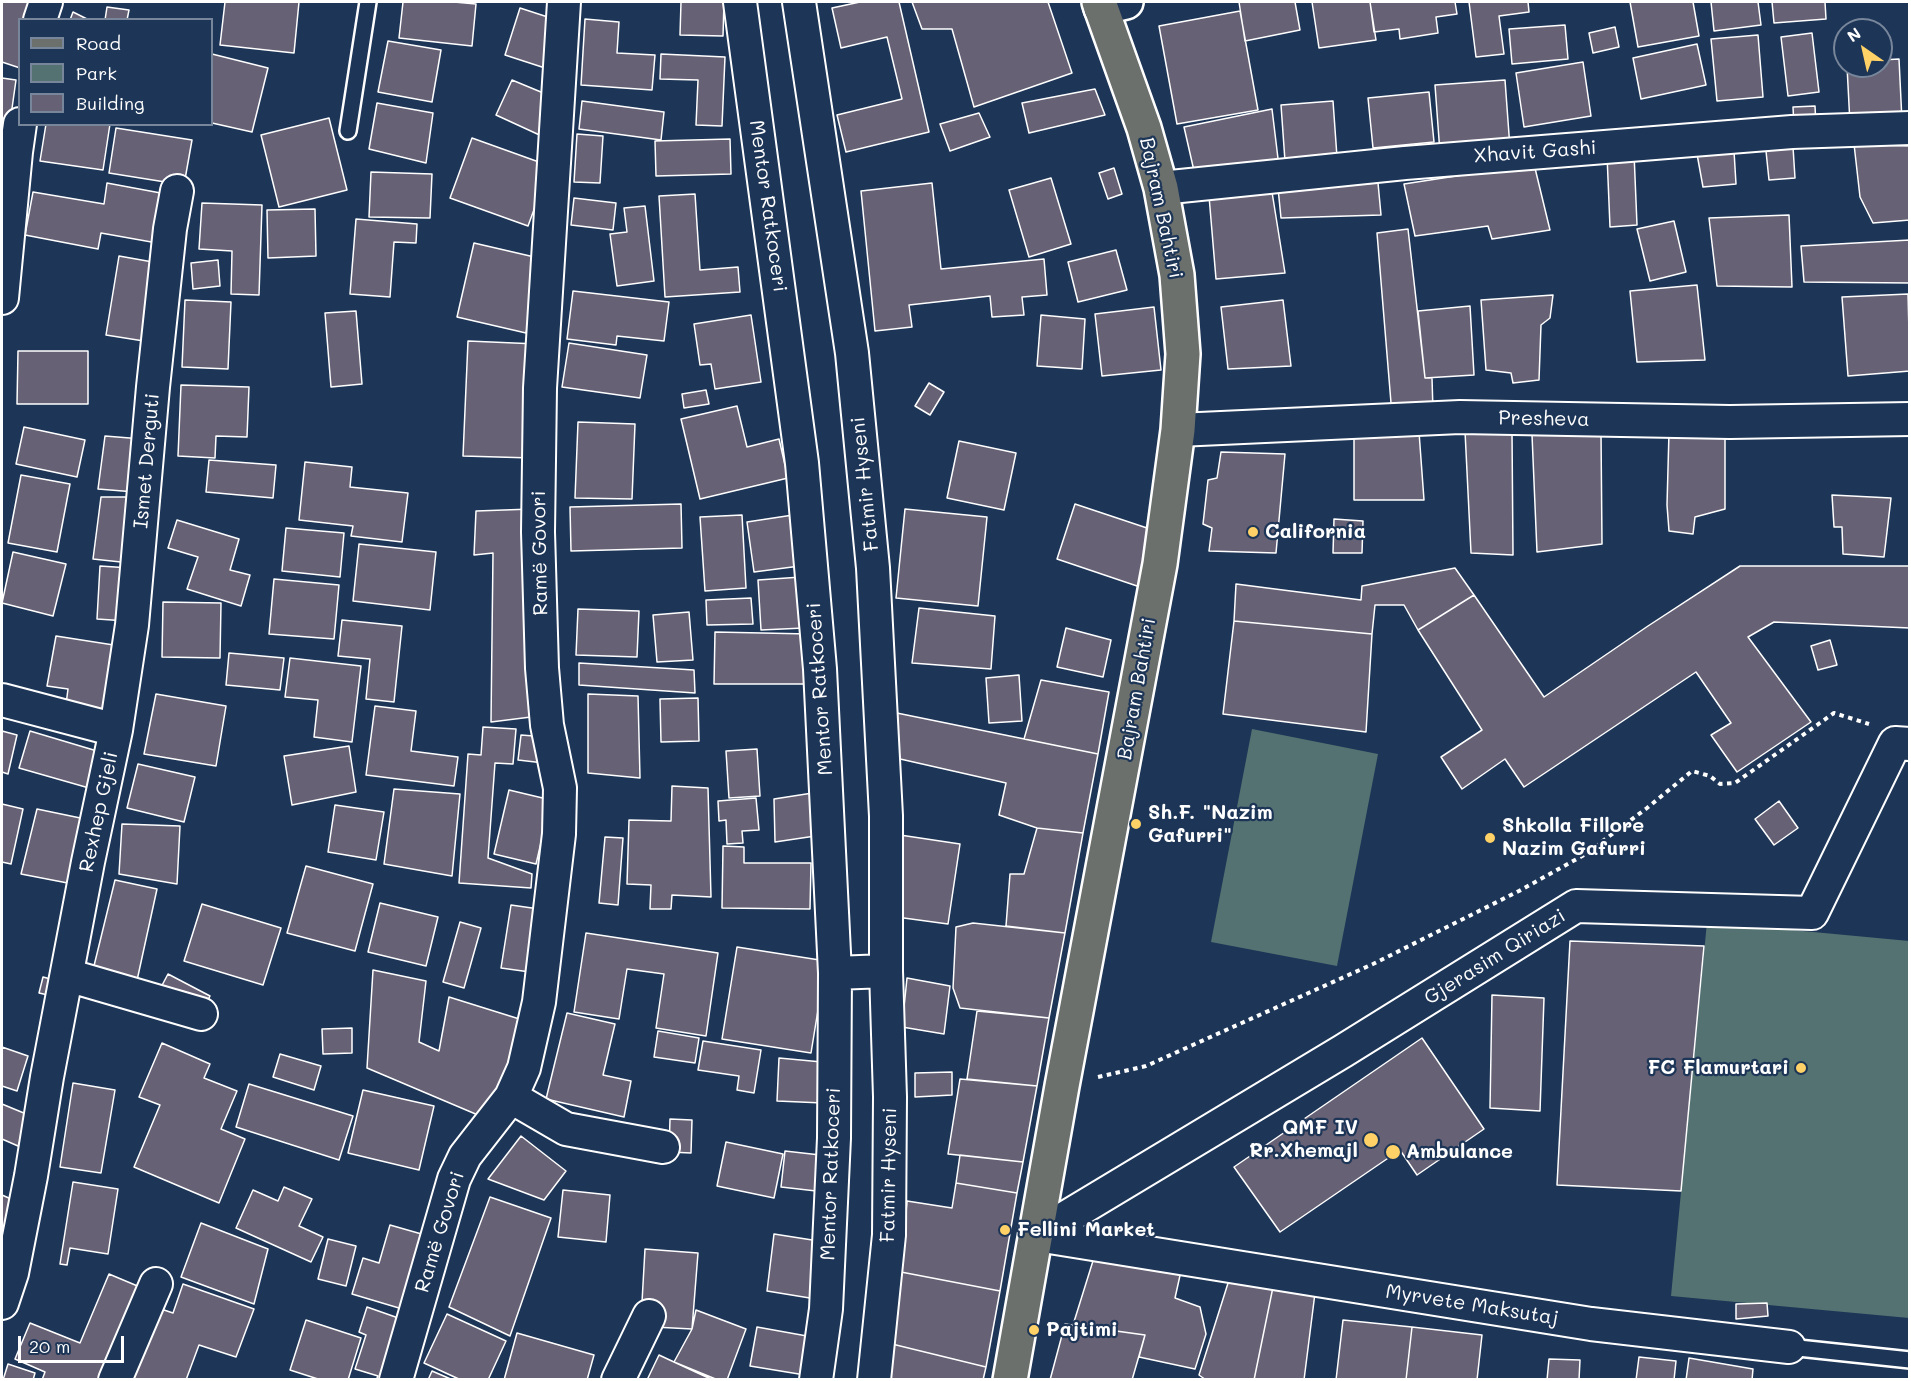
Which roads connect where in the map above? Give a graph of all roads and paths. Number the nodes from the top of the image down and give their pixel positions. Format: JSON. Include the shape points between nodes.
{"nodes":[{"id":1,"x":46,"y":2,"type":"edge"},
{"id":2,"x":368,"y":2,"type":"edge"},
{"id":3,"x":564,"y":2,"type":"edge"},
{"id":4,"x":740,"y":2,"type":"edge"},
{"id":5,"x":799,"y":2,"type":"edge"},
{"id":6,"x":1109,"y":4,"type":"edge"},
{"id":7,"x":41,"y":18,"type":"edge"},
{"id":8,"x":20,"y":126,"type":"edge"},
{"id":9,"x":1910,"y":128,"type":"edge"},
{"id":10,"x":348,"y":131,"type":"dead end"},
{"id":11,"x":1161,"y":188,"type":"junction"},
{"id":12,"x":177,"y":191,"type":"dead end"},
{"id":13,"x":2,"y":298,"type":"edge"},
{"id":14,"x":1910,"y":419,"type":"edge"},
{"id":15,"x":1178,"y":430,"type":"junction"},
{"id":16,"x":2,"y":700,"type":"edge"},
{"id":17,"x":1875,"y":727,"type":"dead end"},
{"id":18,"x":116,"y":730,"type":"junction"},
{"id":19,"x":1910,"y":744,"type":"edge"},
{"id":20,"x":886,"y":970,"type":"junction"},
{"id":21,"x":835,"y":973,"type":"junction"},
{"id":22,"x":67,"y":975,"type":"junction"},
{"id":23,"x":201,"y":1014,"type":"dead end"},
{"id":24,"x":1062,"y":1086,"type":"junction"},
{"id":25,"x":511,"y":1097,"type":"junction"},
{"id":26,"x":663,"y":1147,"type":"dead end"},
{"id":27,"x":1037,"y":1235,"type":"junction"},
{"id":28,"x":156,"y":1284,"type":"dead end"},
{"id":29,"x":2,"y":1303,"type":"edge"},
{"id":30,"x":649,"y":1316,"type":"dead end"},
{"id":31,"x":1790,"y":1347,"type":"joint"},
{"id":32,"x":1910,"y":1360,"type":"edge"},
{"id":33,"x":115,"y":1380,"type":"edge"},
{"id":34,"x":396,"y":1380,"type":"edge"},
{"id":35,"x":618,"y":1380,"type":"edge"},
{"id":36,"x":816,"y":1380,"type":"edge"},
{"id":37,"x":874,"y":1380,"type":"edge"},
{"id":38,"x":1010,"y":1380,"type":"edge"}],
"edges":[{"from":1,"to":7,"type":"street"},
{"from":2,"to":10,"type":"lane"},
{"from":3,"to":25,"type":"street","name":"Ramë Govori","via":[[540,388],[538,532],[542,668],[560,788],[559,834],[538,1002],[524,1068]]},
{"from":4,"to":21,"type":"street","name":"Mentor Ratkoceri","via":[[802,463],[821,681]]},
{"from":5,"to":20,"type":"street","name":"Fatmir Hyseni","via":[[852,353],[873,568],[886,816]]},
{"from":6,"to":11,"type":"main road","name":"Bajram Bahtiri"},
{"from":8,"to":13,"type":"street"},
{"from":9,"to":11,"type":"street","name":"Xhavit Gashi","via":[[1792,132],[1440,160]]},
{"from":11,"to":15,"type":"main road","name":"Bajram Bahtiri","via":[[1178,275],[1182,343]]},
{"from":12,"to":18,"type":"street","name":"Ismet Derguti","via":[[153,387],[132,625]]},
{"from":14,"to":15,"type":"street","name":"Presheva","via":[[1730,422],[1460,417]]},
{"from":15,"to":24,"type":"main road","name":"Bajram Bahtiri","via":[[1158,576]]},
{"from":16,"to":18,"type":"street","name":"Rexhep Gjeli"},
{"from":17,"to":24,"type":"path","via":[[1834,713],[1735,783],[1720,784],[1710,776],[1692,771],[1584,855],[1394,954],[1146,1066]]},
{"from":18,"to":22,"type":"street","name":"Rexhep Gjeli"},
{"from":19,"to":27,"type":"street","name":"Gjerasim Qiriazi","via":[[1895,743],[1812,913],[1576,906]]},
{"from":20,"to":21,"type":"street"},
{"from":20,"to":37,"type":"street","name":"Fatmir Hyseni","via":[[889,1235]]},
{"from":21,"to":36,"type":"street","name":"Mentor Ratkoceri","via":[[834,1138],[826,1309]]},
{"from":22,"to":23,"type":"street"},
{"from":22,"to":29,"type":"street","name":"Rexhep Gjeli","via":[[12,1274]]},
{"from":24,"to":27,"type":"main road","name":"Bajram Bahtiri"},
{"from":25,"to":26,"type":"street","via":[[566,1129]]},
{"from":25,"to":34,"type":"street","name":"Ramë Govori","via":[[465,1156],[454,1179]]},
{"from":27,"to":31,"type":"street","name":"Myrvete Maksutaj","via":[[1591,1324]]},
{"from":27,"to":38,"type":"main road","name":"Bajram Bahtiri"},
{"from":28,"to":33,"type":"street"},
{"from":30,"to":35,"type":"street"},
{"from":31,"to":32,"type":"lane","name":"Myrvete Maksutaj"}]}
